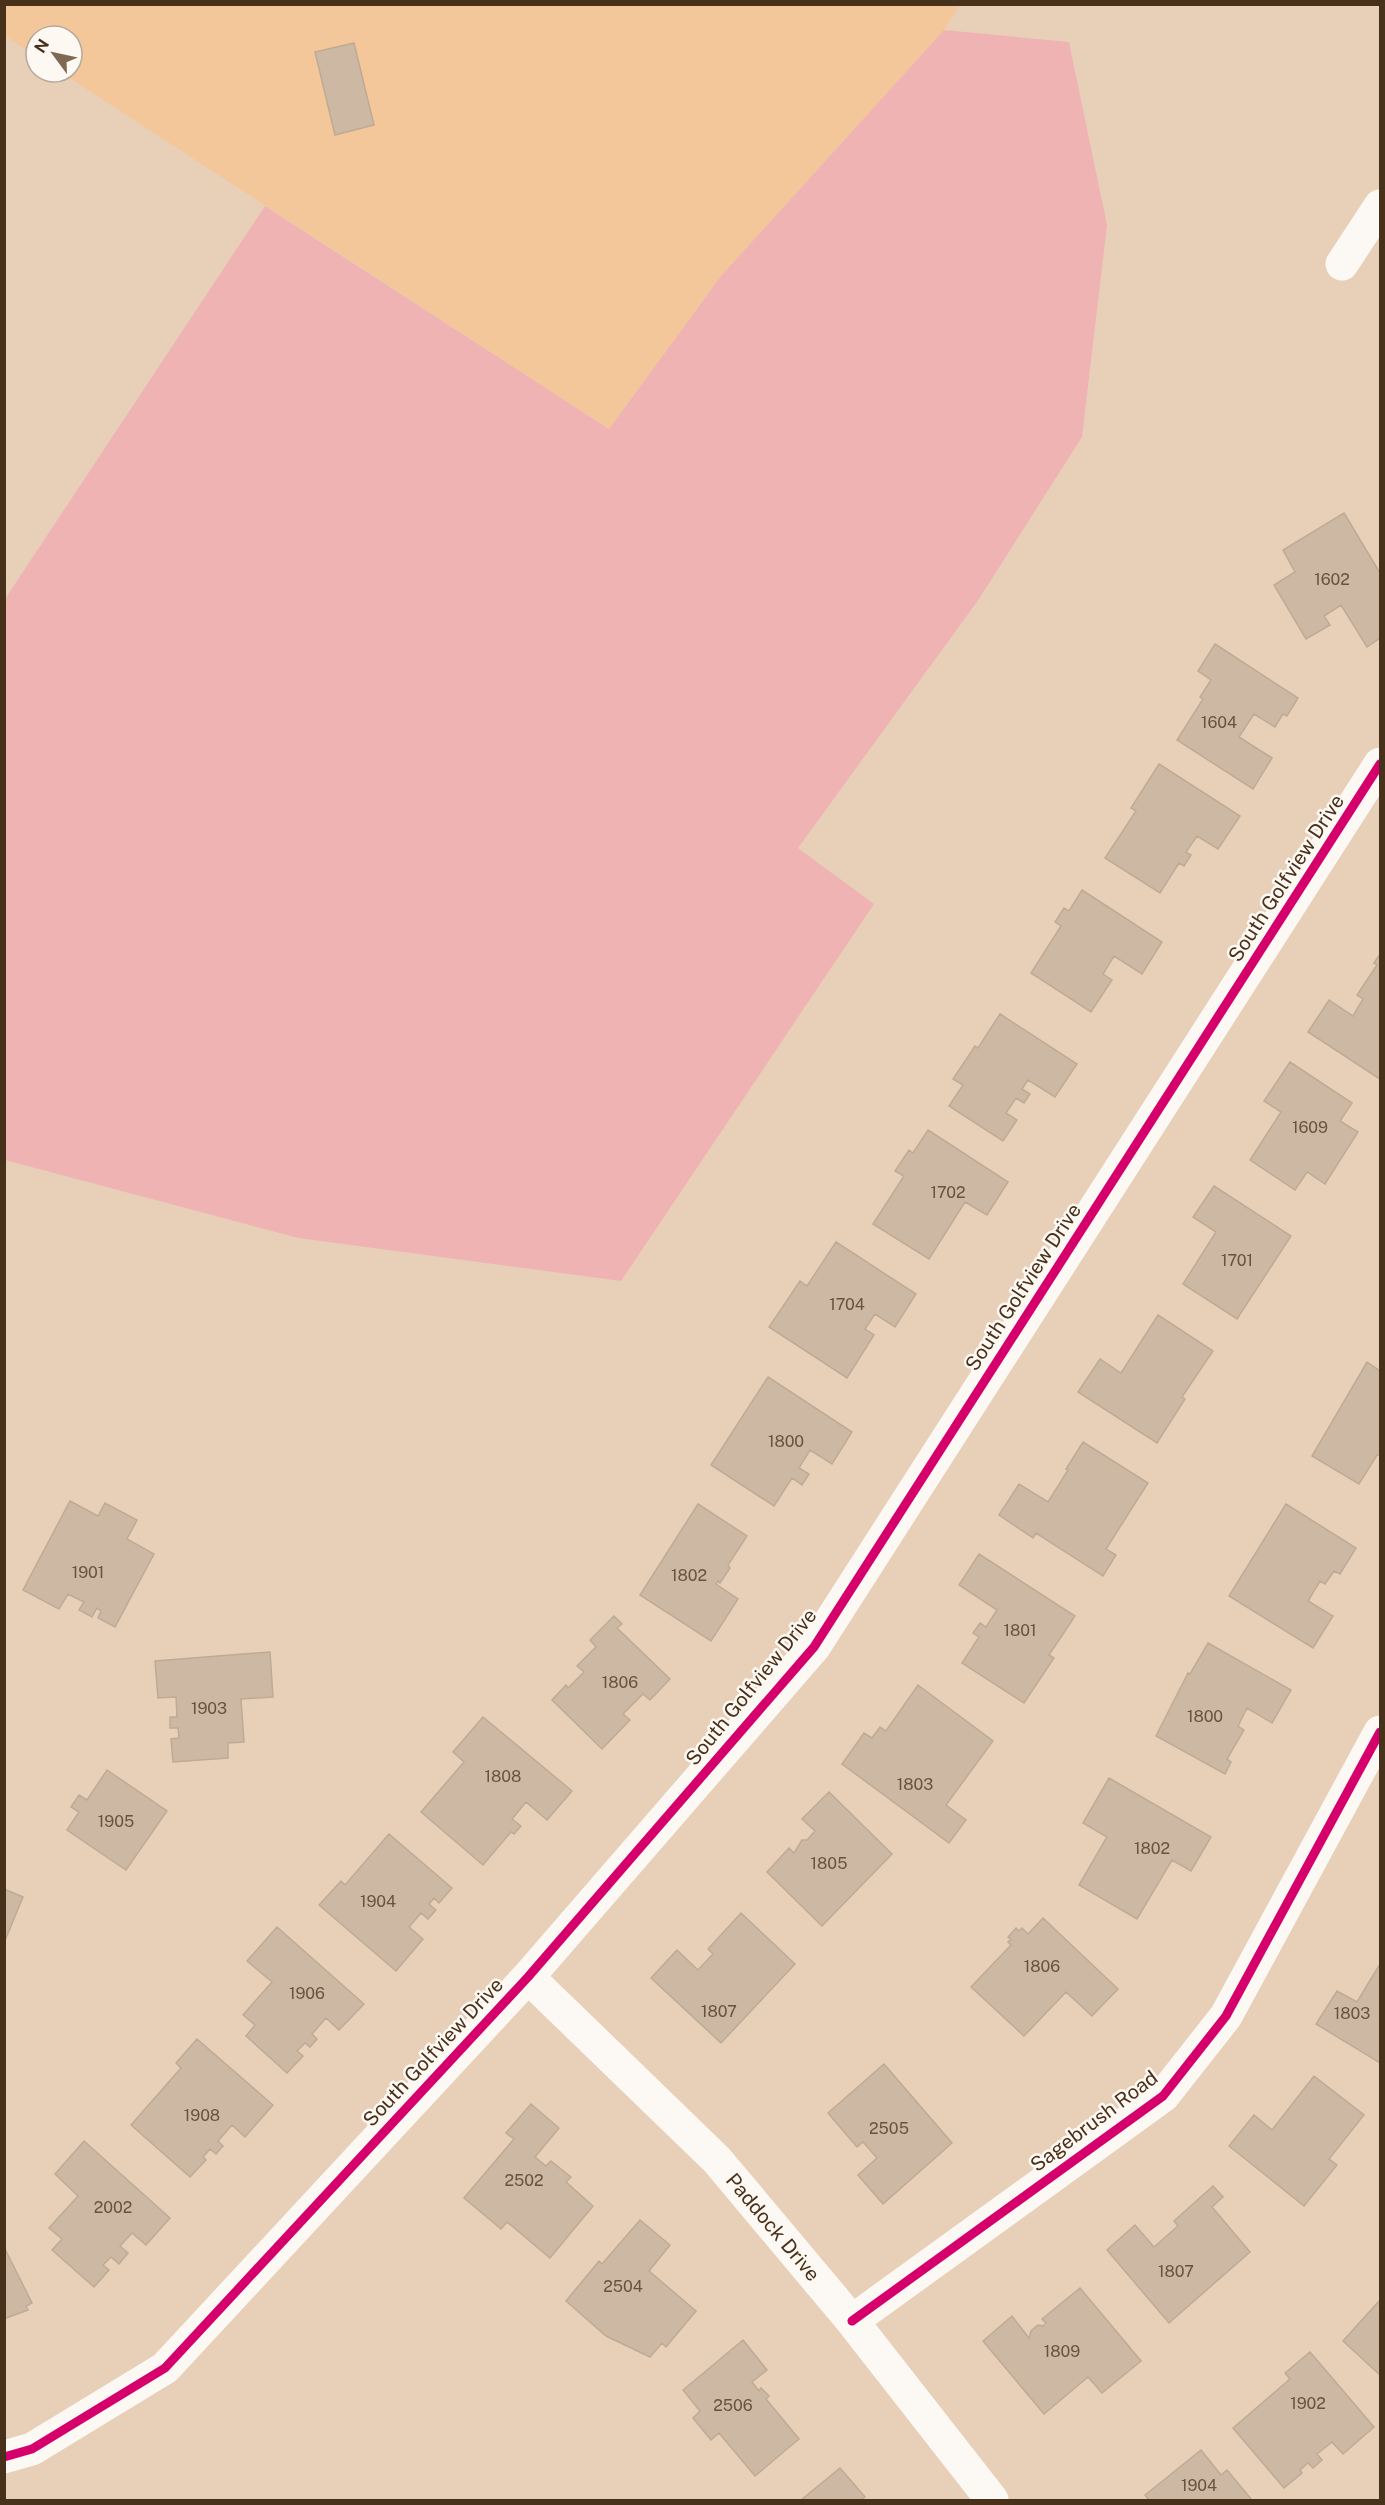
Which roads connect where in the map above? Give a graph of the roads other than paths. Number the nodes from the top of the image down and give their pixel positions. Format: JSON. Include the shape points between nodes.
{"nodes":[{"id":1,"x":1380,"y":206,"type":"edge"},
{"id":2,"x":1342,"y":264,"type":"dead end"},
{"id":3,"x":1380,"y":764,"type":"edge"},
{"id":4,"x":1380,"y":1732,"type":"edge"},
{"id":5,"x":528,"y":1977,"type":"junction"},
{"id":6,"x":852,"y":2321,"type":"junction"},
{"id":7,"x":4,"y":2457,"type":"edge"},
{"id":8,"x":992,"y":2500,"type":"edge"}],
"edges":[{"from":1,"to":2,"type":"street"},
{"from":3,"to":5,"type":"street","name":"South Golfview Drive","via":[[814,1647]]},
{"from":4,"to":6,"type":"street","name":"Sagebrush Road","via":[[1226,2016],[1163,2096]]},
{"from":5,"to":6,"type":"street","name":"Paddock Drive","via":[[717,2160]]},
{"from":5,"to":7,"type":"street","name":"South Golfview Drive","via":[[165,2368],[32,2449]]},
{"from":6,"to":8,"type":"street","name":"Paddock Drive"}]}
